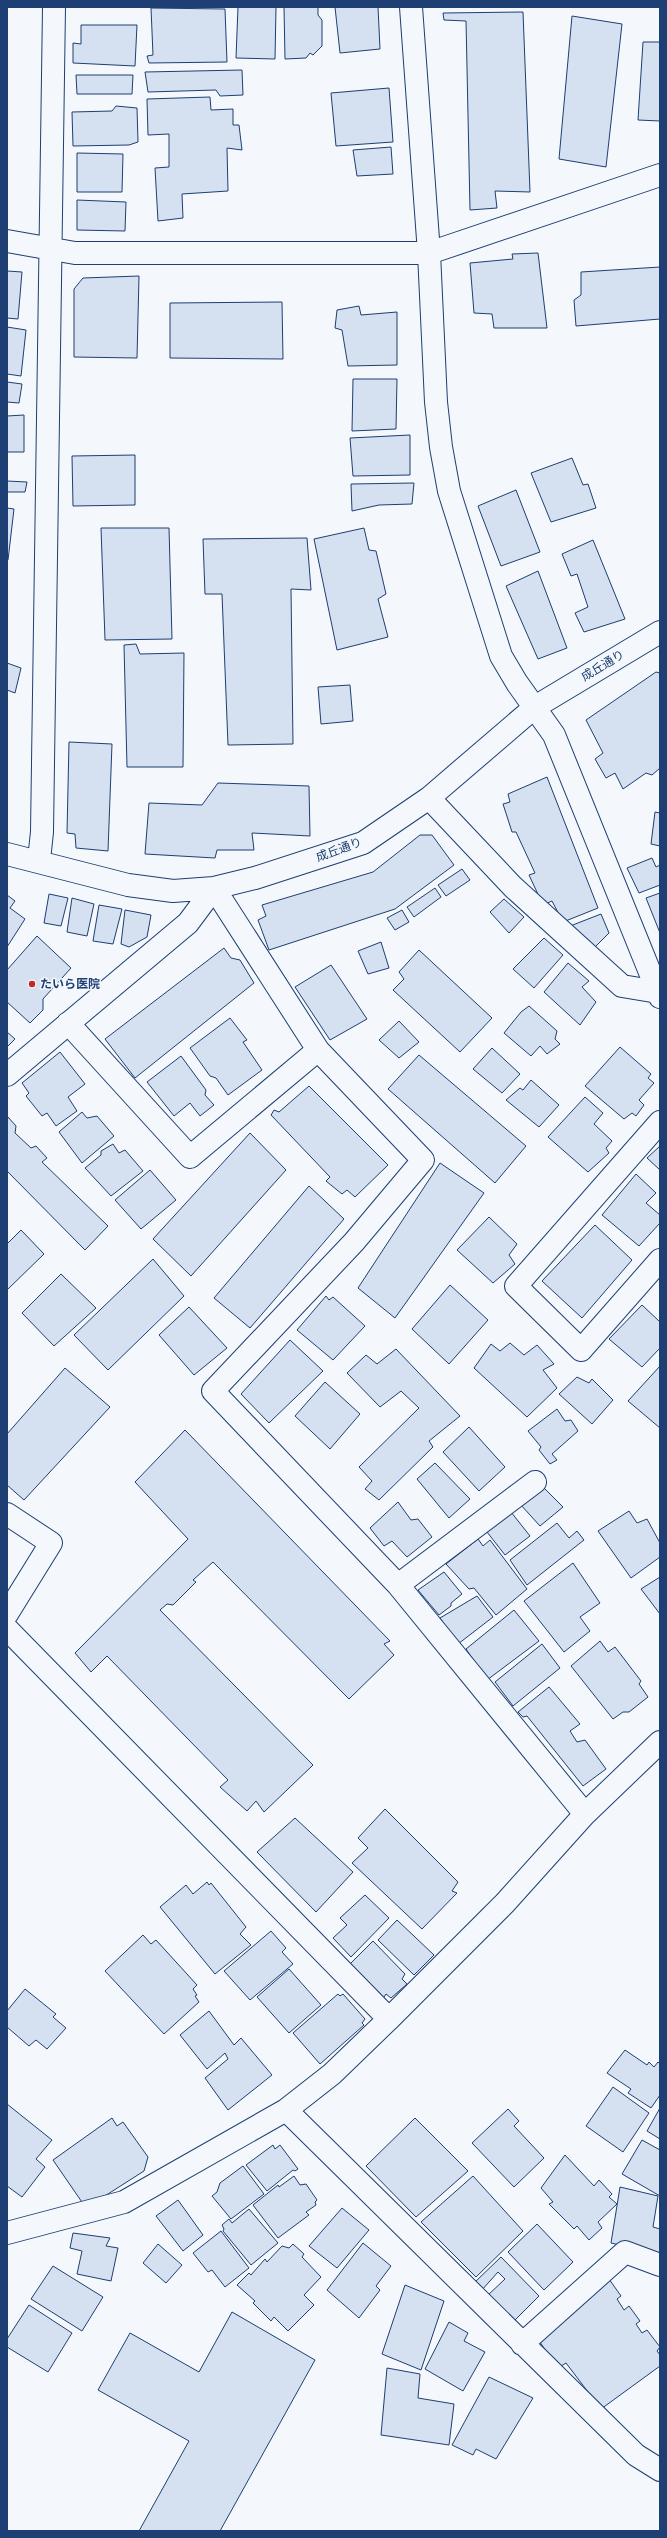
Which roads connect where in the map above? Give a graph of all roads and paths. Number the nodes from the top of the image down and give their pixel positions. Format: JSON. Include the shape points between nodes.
{"nodes":[{"id":1,"x":54,"y":7,"type":"edge"},
{"id":2,"x":411,"y":7,"type":"edge"},
{"id":3,"x":660,"y":175,"type":"edge"},
{"id":4,"x":7,"y":241,"type":"edge"},
{"id":5,"x":52,"y":250,"type":"junction"},
{"id":6,"x":429,"y":253,"type":"junction"},
{"id":7,"x":660,"y":632,"type":"edge"},
{"id":8,"x":535,"y":707,"type":"junction"},
{"id":9,"x":429,"y":798,"type":"junction"},
{"id":10,"x":7,"y":854,"type":"edge"},
{"id":11,"x":39,"y":860,"type":"junction"},
{"id":12,"x":214,"y":888,"type":"junction"},
{"id":13,"x":659,"y":995,"type":"edge"},
{"id":14,"x":68,"y":1023,"type":"junction"},
{"id":15,"x":318,"y":1050,"type":"junction"},
{"id":16,"x":7,"y":1075,"type":"edge"},
{"id":17,"x":660,"y":1122,"type":"edge"},
{"id":18,"x":660,"y":1260,"type":"edge"},
{"id":19,"x":535,"y":1482,"type":"dead end"},
{"id":20,"x":7,"y":1514,"type":"edge"},
{"id":21,"x":398,"y":1585,"type":"junction"},
{"id":22,"x":7,"y":1614,"type":"edge"},
{"id":23,"x":7,"y":1629,"type":"edge"},
{"id":24,"x":660,"y":1742,"type":"edge"},
{"id":25,"x":585,"y":1814,"type":"junction"},
{"id":26,"x":389,"y":2019,"type":"junction"},
{"id":27,"x":286,"y":2110,"type":"junction"},
{"id":28,"x":7,"y":2233,"type":"edge"},
{"id":29,"x":660,"y":2265,"type":"edge"},
{"id":30,"x":522,"y":2344,"type":"junction"},
{"id":31,"x":660,"y":2470,"type":"edge"}],
"edges":[{"from":1,"to":5,"type":"street"},
{"from":2,"to":6,"type":"street"},
{"from":3,"to":6,"type":"street"},
{"from":4,"to":5,"type":"street"},
{"from":5,"to":6,"type":"street","via":[[75,253]]},
{"from":5,"to":11,"type":"street","via":[[42,832]]},
{"from":6,"to":8,"type":"street","via":[[436,402],[449,491],[501,656]]},
{"from":7,"to":8,"type":"street","name":"成丘通り"},
{"from":8,"to":9,"type":"street","name":"成丘通り"},
{"from":8,"to":13,"type":"street","via":[[554,735]]},
{"from":9,"to":12,"type":"street","name":"成丘通り","via":[[363,843],[255,878]]},
{"from":9,"to":13,"type":"street","via":[[513,887],[622,986]]},
{"from":10,"to":11,"type":"street","name":"成丘通り"},
{"from":11,"to":12,"type":"street","name":"成丘通り","via":[[128,885],[173,891]]},
{"from":12,"to":14,"type":"street","via":[[188,923]]},
{"from":12,"to":15,"type":"street"},
{"from":14,"to":15,"type":"street","via":[[190,1157]]},
{"from":14,"to":16,"type":"street"},
{"from":15,"to":21,"type":"street","via":[[423,1160],[354,1242],[213,1391]]},
{"from":17,"to":18,"type":"street","via":[[516,1286],[580,1350]]},
{"from":19,"to":21,"type":"street"},
{"from":20,"to":22,"type":"street","via":[[51,1543]]},
{"from":21,"to":25,"type":"street"},
{"from":23,"to":26,"type":"street"},
{"from":24,"to":25,"type":"street"},
{"from":25,"to":26,"type":"street","via":[[504,1903]]},
{"from":26,"to":27,"type":"street","via":[[332,2074]]},
{"from":27,"to":28,"type":"street","via":[[124,2202]]},
{"from":27,"to":30,"type":"street"},
{"from":29,"to":30,"type":"street","via":[[625,2252]]},
{"from":30,"to":31,"type":"street","via":[[636,2456]]}]}
